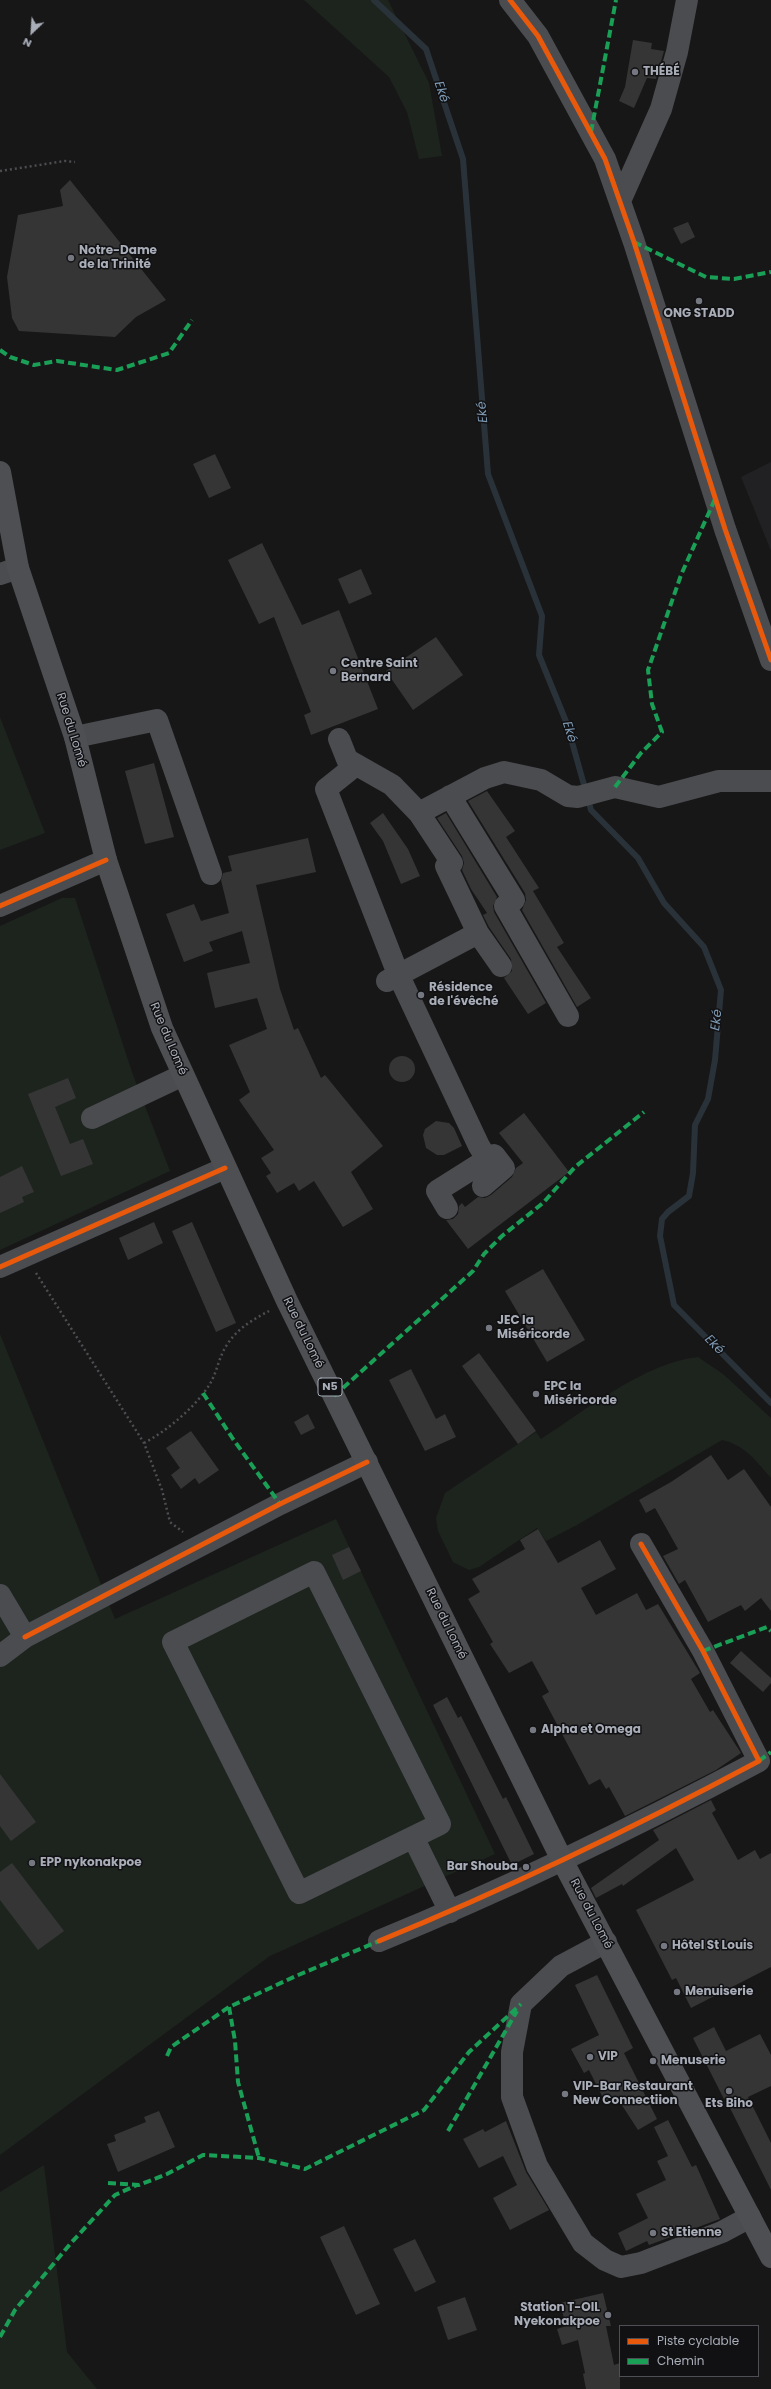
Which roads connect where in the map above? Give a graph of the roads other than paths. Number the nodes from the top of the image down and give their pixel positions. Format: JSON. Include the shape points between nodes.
{"nodes":[{"id":1,"x":510,"y":0,"type":"edge"},
{"id":2,"x":687,"y":0,"type":"edge"},
{"id":3,"x":620,"y":200,"type":"junction"},
{"id":4,"x":0,"y":472,"type":"edge"},
{"id":5,"x":9,"y":571,"type":"edge"},
{"id":6,"x":771,"y":660,"type":"edge"},
{"id":7,"x":75,"y":737,"type":"junction"},
{"id":8,"x":339,"y":739,"type":"dead end"},
{"id":9,"x":348,"y":760,"type":"junction"},
{"id":10,"x":771,"y":781,"type":"edge"},
{"id":11,"x":450,"y":796,"type":"junction"},
{"id":12,"x":419,"y":813,"type":"junction"},
{"id":13,"x":106,"y":860,"type":"junction"},
{"id":14,"x":211,"y":874,"type":"dead end"},
{"id":15,"x":0,"y":906,"type":"edge"},
{"id":16,"x":478,"y":933,"type":"junction"},
{"id":17,"x":500,"y":966,"type":"dead end"},
{"id":18,"x":392,"y":977,"type":"junction"},
{"id":19,"x":568,"y":1016,"type":"dead end"},
{"id":20,"x":184,"y":1075,"type":"junction"},
{"id":21,"x":92,"y":1118,"type":"dead end"},
{"id":22,"x":487,"y":1159,"type":"junction"},
{"id":23,"x":225,"y":1168,"type":"junction"},
{"id":24,"x":483,"y":1186,"type":"dead end"},
{"id":25,"x":447,"y":1208,"type":"dead end"},
{"id":26,"x":0,"y":1267,"type":"edge"},
{"id":27,"x":367,"y":1462,"type":"junction"},
{"id":28,"x":641,"y":1544,"type":"dead end"},
{"id":29,"x":0,"y":1595,"type":"edge"},
{"id":30,"x":25,"y":1636,"type":"junction"},
{"id":31,"x":0,"y":1656,"type":"edge"},
{"id":32,"x":413,"y":1837,"type":"junction"},
{"id":33,"x":562,"y":1860,"type":"junction"},
{"id":34,"x":450,"y":1912,"type":"junction"},
{"id":35,"x":379,"y":1942,"type":"dead end"},
{"id":36,"x":606,"y":1942,"type":"junction"},
{"id":37,"x":750,"y":2218,"type":"junction"},
{"id":38,"x":771,"y":2257,"type":"edge"}],
"edges":[{"from":1,"to":3,"type":"street","via":[[538,36],[563,80],[605,158]]},
{"from":2,"to":3,"type":"street","via":[[677,52],[661,109]]},
{"from":3,"to":6,"type":"street","via":[[724,529]]},
{"from":4,"to":5,"type":"main road","name":"Rue du Lomé","number":"N5"},
{"from":5,"to":7,"type":"main road","name":"Rue du Lomé","number":"N5"},
{"from":7,"to":13,"type":"main road","name":"Rue du Lomé","number":"N5"},
{"from":7,"to":14,"type":"street","via":[[157,720]]},
{"from":8,"to":9,"type":"street"},
{"from":9,"to":12,"type":"street","via":[[392,785]]},
{"from":9,"to":18,"type":"street","via":[[351,769],[326,789]]},
{"from":10,"to":11,"type":"street","via":[[719,781],[659,797],[615,787],[578,797],[568,796],[541,780],[504,772]]},
{"from":11,"to":12,"type":"street"},
{"from":11,"to":19,"type":"street","via":[[514,900],[505,906]]},
{"from":12,"to":16,"type":"street","via":[[452,863],[446,866]]},
{"from":13,"to":15,"type":"street"},
{"from":13,"to":20,"type":"main road","name":"Rue du Lomé","number":"N5","via":[[162,1028]]},
{"from":16,"to":17,"type":"street"},
{"from":16,"to":18,"type":"street"},
{"from":18,"to":22,"type":"street"},
{"from":20,"to":21,"type":"street"},
{"from":20,"to":23,"type":"main road","name":"Rue du Lomé","number":"N5"},
{"from":22,"to":24,"type":"street","via":[[494,1155],[504,1168]]},
{"from":22,"to":25,"type":"street","via":[[437,1191]]},
{"from":23,"to":26,"type":"street"},
{"from":23,"to":27,"type":"main road","name":"Rue du Lomé","number":"N5","via":[[287,1301]]},
{"from":27,"to":30,"type":"street"},
{"from":27,"to":33,"type":"main road","name":"Rue du Lomé","number":"N5"},
{"from":28,"to":33,"type":"street","via":[[703,1651],[759,1761],[676,1806]]},
{"from":29,"to":30,"type":"street"},
{"from":30,"to":31,"type":"street"},
{"from":32,"to":32,"type":"street","via":[[299,1893],[173,1642],[314,1572],[440,1824]]},
{"from":32,"to":34,"type":"street"},
{"from":33,"to":34,"type":"street"},
{"from":33,"to":36,"type":"main road","name":"Rue du Lomé","number":"N5"},
{"from":34,"to":35,"type":"street"},
{"from":36,"to":37,"type":"main road","name":"Rue du Lomé","number":"N5"},
{"from":36,"to":37,"type":"street","via":[[561,1966],[520,2004],[512,2052],[512,2097],[537,2166],[583,2243],[604,2260],[621,2267],[641,2263],[722,2232]]},
{"from":37,"to":38,"type":"main road","name":"Rue du Lomé","number":"N5"}]}
